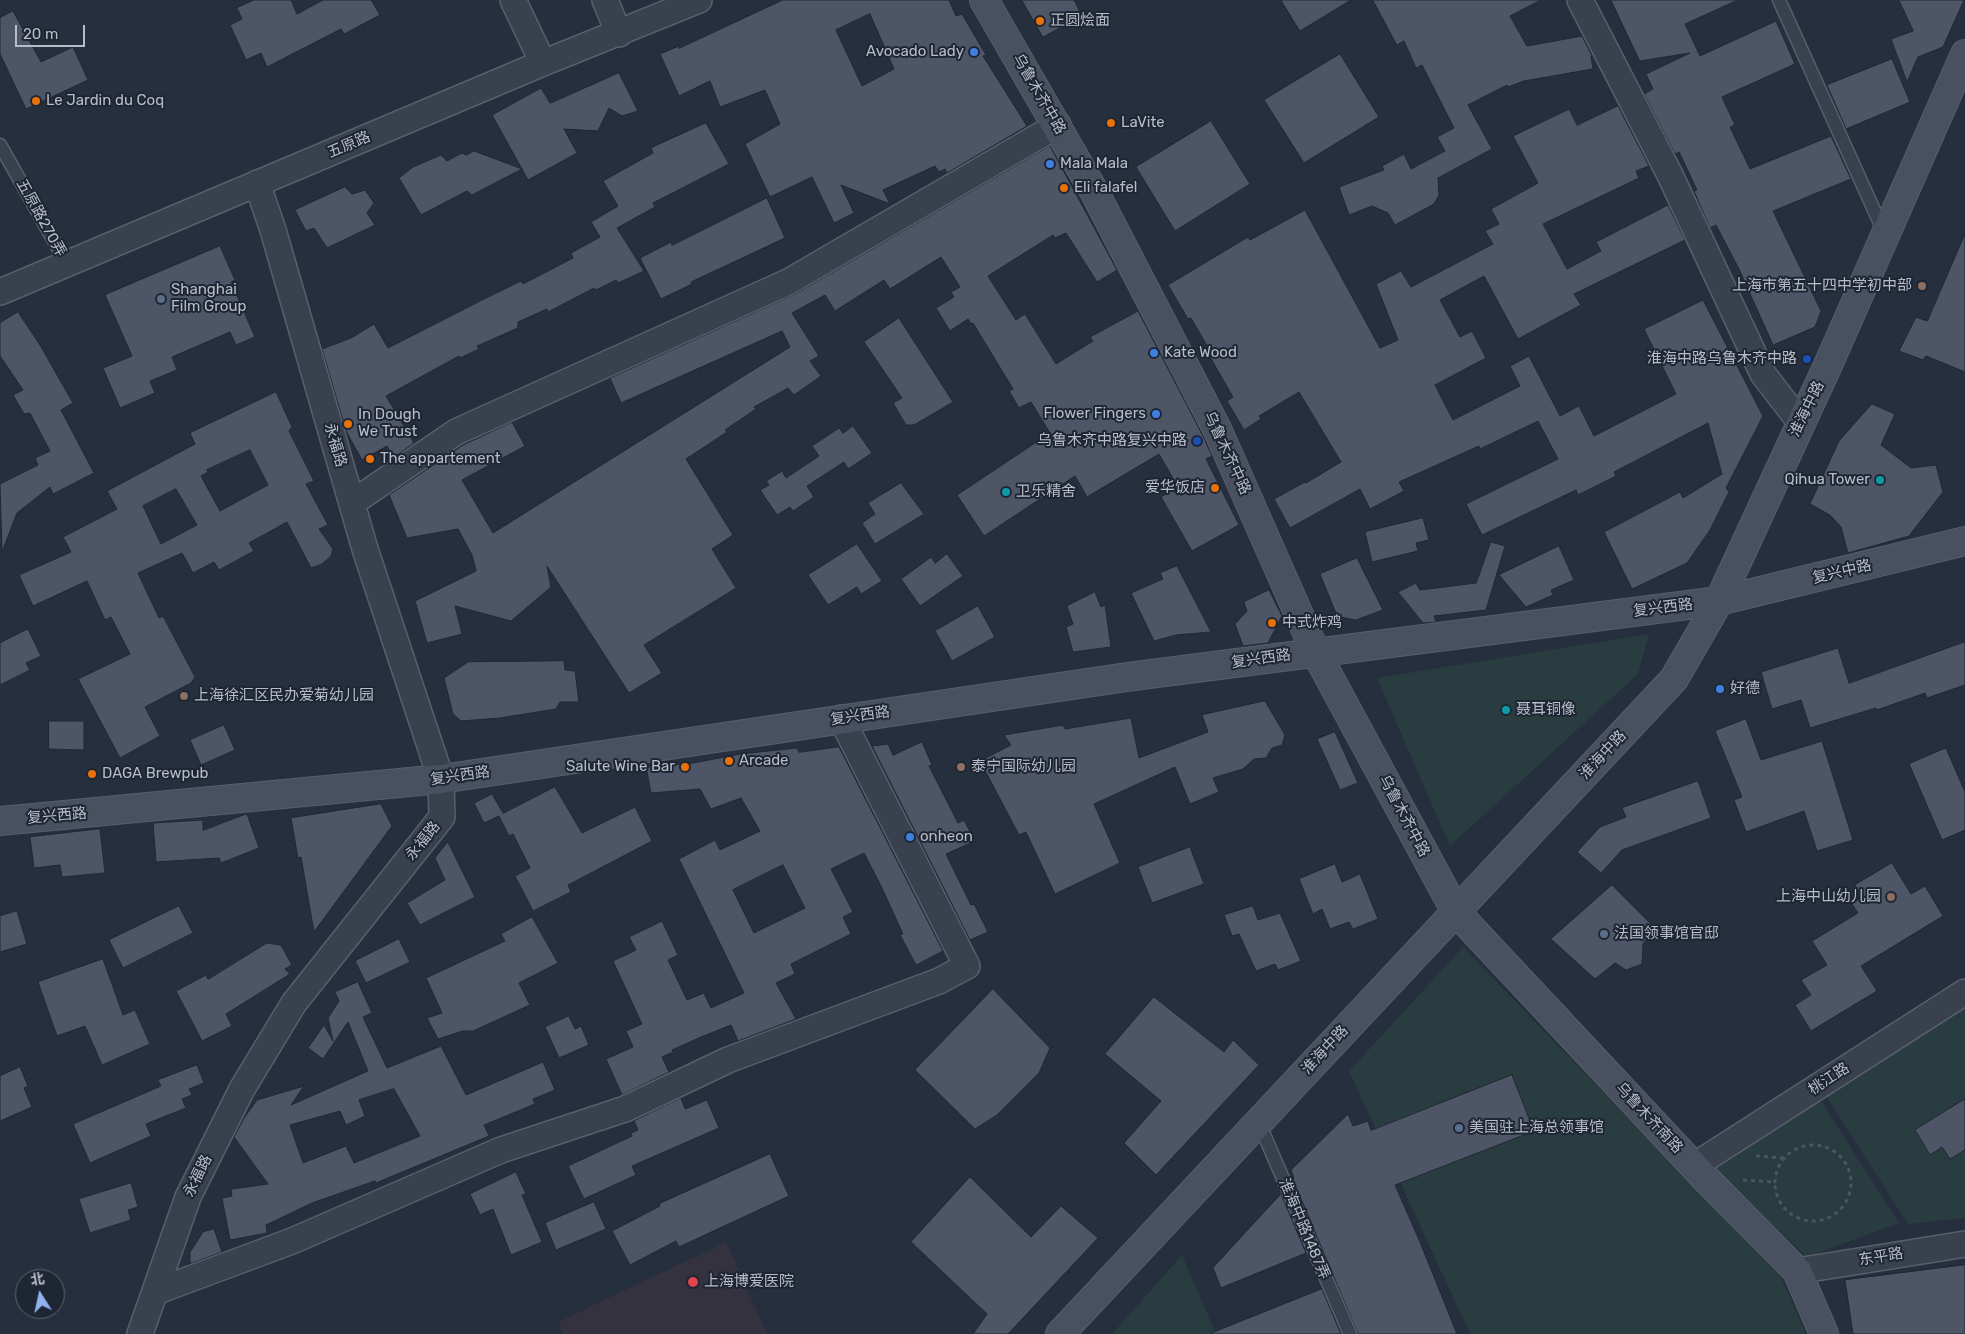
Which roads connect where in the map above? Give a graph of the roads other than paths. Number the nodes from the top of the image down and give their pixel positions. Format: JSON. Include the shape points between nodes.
{"nodes":[{"id":1,"x":512,"y":0,"type":"edge"},
{"id":2,"x":604,"y":0,"type":"edge"},
{"id":3,"x":699,"y":0,"type":"edge"},
{"id":4,"x":984,"y":0,"type":"edge"},
{"id":5,"x":1580,"y":0,"type":"edge"},
{"id":6,"x":1779,"y":0,"type":"edge"},
{"id":7,"x":620,"y":34,"type":"junction"},
{"id":8,"x":1965,"y":54,"type":"edge"},
{"id":9,"x":543,"y":63,"type":"junction"},
{"id":10,"x":1058,"y":125,"type":"junction"},
{"id":11,"x":0,"y":146,"type":"edge"},
{"id":12,"x":257,"y":183,"type":"junction"},
{"id":13,"x":1885,"y":234,"type":"junction"},
{"id":14,"x":67,"y":264,"type":"junction"},
{"id":15,"x":0,"y":292,"type":"edge"},
{"id":16,"x":1800,"y":422,"type":"junction"},
{"id":17,"x":352,"y":503,"type":"junction"},
{"id":18,"x":1965,"y":541,"type":"edge"},
{"id":19,"x":1719,"y":600,"type":"junction"},
{"id":20,"x":1316,"y":651,"type":"junction"},
{"id":21,"x":841,"y":718,"type":"junction"},
{"id":22,"x":442,"y":779,"type":"junction"},
{"id":23,"x":0,"y":821,"type":"edge"},
{"id":24,"x":1456,"y":912,"type":"junction"},
{"id":25,"x":1965,"y":992,"type":"edge"},
{"id":26,"x":1259,"y":1123,"type":"junction"},
{"id":27,"x":1694,"y":1166,"type":"junction"},
{"id":28,"x":1965,"y":1244,"type":"edge"},
{"id":29,"x":1797,"y":1271,"type":"junction"},
{"id":30,"x":155,"y":1292,"type":"junction"},
{"id":31,"x":140,"y":1334,"type":"edge"},
{"id":32,"x":1060,"y":1334,"type":"edge"},
{"id":33,"x":1350,"y":1334,"type":"edge"},
{"id":34,"x":1824,"y":1334,"type":"edge"}],
"edges":[{"from":1,"to":9,"type":"street"},
{"from":2,"to":7,"type":"street"},
{"from":3,"to":7,"type":"street","name":"五原路"},
{"from":4,"to":10,"type":"street","name":"乌鲁木齐中路"},
{"from":5,"to":16,"type":"street","via":[[1670,175],[1763,374]]},
{"from":6,"to":13,"type":"lane"},
{"from":7,"to":9,"type":"street","name":"五原路"},
{"from":8,"to":13,"type":"street","name":"淮海中路"},
{"from":9,"to":12,"type":"street","name":"五原路"},
{"from":10,"to":17,"type":"street","via":[[788,282],[456,432]]},
{"from":10,"to":20,"type":"street","name":"乌鲁木齐中路","via":[[1218,431]]},
{"from":11,"to":14,"type":"lane","name":"五原路270弄"},
{"from":12,"to":14,"type":"street","name":"五原路"},
{"from":12,"to":17,"type":"street","name":"永福路"},
{"from":13,"to":16,"type":"street","name":"淮海中路"},
{"from":14,"to":15,"type":"street","name":"五原路"},
{"from":16,"to":19,"type":"street","name":"淮海中路"},
{"from":17,"to":22,"type":"street","name":"永福路"},
{"from":18,"to":19,"type":"street","name":"复兴中路"},
{"from":19,"to":20,"type":"street","name":"复兴西路"},
{"from":19,"to":24,"type":"street","name":"淮海中路","via":[[1674,679]]},
{"from":20,"to":21,"type":"street","name":"复兴西路"},
{"from":20,"to":24,"type":"street","name":"乌鲁木齐中路"},
{"from":21,"to":22,"type":"street","name":"复兴西路"},
{"from":21,"to":30,"type":"street","via":[[967,966],[940,981],[728,1060],[625,1109],[501,1150],[292,1241]]},
{"from":22,"to":23,"type":"street","name":"复兴西路"},
{"from":22,"to":30,"type":"street","name":"永福路","via":[[442,817],[294,1003],[242,1089],[188,1197]]},
{"from":24,"to":26,"type":"street","name":"淮海中路"},
{"from":24,"to":27,"type":"street","name":"乌鲁木齐南路"},
{"from":25,"to":27,"type":"street","name":"桃江路"},
{"from":26,"to":32,"type":"street","name":"淮海中路"},
{"from":26,"to":33,"type":"lane","name":"淮海中路1487弄"},
{"from":27,"to":29,"type":"street","name":"乌鲁木齐南路"},
{"from":28,"to":29,"type":"street","name":"东平路"},
{"from":29,"to":34,"type":"street","name":"乌鲁木齐南路"},
{"from":30,"to":31,"type":"street","name":"永福路"}]}
